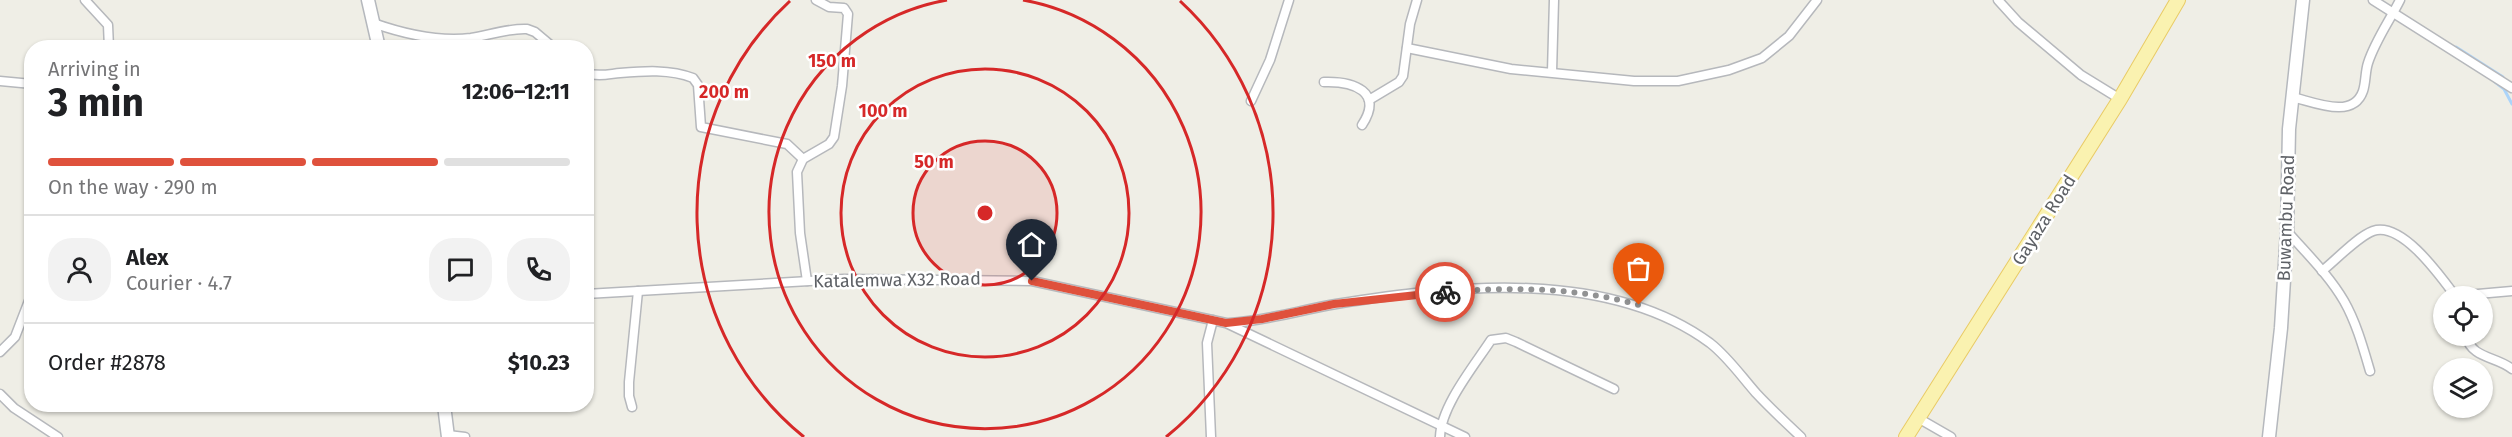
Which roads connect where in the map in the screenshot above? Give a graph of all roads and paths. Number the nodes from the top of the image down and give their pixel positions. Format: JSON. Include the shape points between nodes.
{"nodes":[{"id":1,"x":85,"y":0,"type":"edge"},
{"id":2,"x":368,"y":0,"type":"edge"},
{"id":3,"x":816,"y":0,"type":"edge"},
{"id":4,"x":1288,"y":0,"type":"edge"},
{"id":5,"x":1417,"y":0,"type":"edge"},
{"id":6,"x":1554,"y":0,"type":"edge"},
{"id":7,"x":1817,"y":0,"type":"edge"},
{"id":8,"x":1998,"y":0,"type":"edge"},
{"id":9,"x":2178,"y":0,"type":"edge"},
{"id":10,"x":2303,"y":0,"type":"edge"},
{"id":11,"x":2373,"y":0,"type":"edge"},
{"id":12,"x":2400,"y":0,"type":"edge"},
{"id":13,"x":2394,"y":12,"type":"junction"},
{"id":14,"x":373,"y":23,"type":"junction"},
{"id":15,"x":109,"y":40,"type":"edge"},
{"id":16,"x":377,"y":40,"type":"edge"},
{"id":17,"x":544,"y":40,"type":"edge"},
{"id":18,"x":1407,"y":48,"type":"junction"},
{"id":19,"x":1552,"y":72,"type":"junction"},
{"id":20,"x":594,"y":74,"type":"edge"},
{"id":21,"x":0,"y":81,"type":"edge"},
{"id":22,"x":1324,"y":82,"type":"dead end"},
{"id":23,"x":24,"y":83,"type":"edge"},
{"id":24,"x":2510,"y":87,"type":"edge"},
{"id":25,"x":2512,"y":96,"type":"edge"},
{"id":26,"x":2292,"y":97,"type":"junction"},
{"id":27,"x":2120,"y":99,"type":"junction"},
{"id":28,"x":1369,"y":100,"type":"junction"},
{"id":29,"x":1251,"y":101,"type":"dead end"},
{"id":30,"x":1362,"y":125,"type":"dead end"},
{"id":31,"x":803,"y":159,"type":"junction"},
{"id":32,"x":2287,"y":231,"type":"junction"},
{"id":33,"x":2322,"y":271,"type":"junction"},
{"id":34,"x":807,"y":281,"type":"junction"},
{"id":35,"x":2447,"y":286,"type":"edge"},
{"id":36,"x":638,"y":291,"type":"junction"},
{"id":37,"x":2512,"y":291,"type":"edge"},
{"id":38,"x":2493,"y":293,"type":"edge"},
{"id":39,"x":594,"y":294,"type":"edge"},
{"id":40,"x":24,"y":313,"type":"edge"},
{"id":41,"x":1213,"y":320,"type":"junction"},
{"id":42,"x":1226,"y":323,"type":"junction"},
{"id":43,"x":2470,"y":346,"type":"edge"},
{"id":44,"x":0,"y":352,"type":"edge"},
{"id":45,"x":2512,"y":369,"type":"edge"},
{"id":46,"x":2370,"y":371,"type":"dead end"},
{"id":47,"x":1614,"y":389,"type":"dead end"},
{"id":48,"x":0,"y":393,"type":"edge"},
{"id":49,"x":632,"y":407,"type":"dead end"},
{"id":50,"x":445,"y":412,"type":"edge"},
{"id":51,"x":1918,"y":418,"type":"junction"},
{"id":52,"x":1440,"y":425,"type":"junction"},
{"id":53,"x":448,"y":436,"type":"edge"},
{"id":54,"x":58,"y":437,"type":"edge"},
{"id":55,"x":465,"y":437,"type":"edge"},
{"id":56,"x":1211,"y":437,"type":"edge"},
{"id":57,"x":1440,"y":437,"type":"edge"},
{"id":58,"x":1465,"y":437,"type":"edge"},
{"id":59,"x":1801,"y":437,"type":"edge"},
{"id":60,"x":1906,"y":437,"type":"edge"},
{"id":61,"x":1951,"y":437,"type":"edge"},
{"id":62,"x":2269,"y":437,"type":"edge"}],
"edges":[{"from":1,"to":15,"type":"street","via":[[108,25]]},
{"from":2,"to":14,"type":"street"},
{"from":3,"to":31,"type":"street","via":[[846,10],[848,31],[834,137]]},
{"from":4,"to":29,"type":"street","via":[[1270,60]]},
{"from":5,"to":18,"type":"street"},
{"from":6,"to":19,"type":"street"},
{"from":7,"to":19,"type":"street","via":[[1790,36],[1772,52],[1729,70],[1678,81],[1590,78]]},
{"from":8,"to":27,"type":"street","via":[[2081,75]]},
{"from":9,"to":27,"type":"main road","name":"Gayaza Road"},
{"from":10,"to":26,"type":"street","name":"Buwambu Road"},
{"from":11,"to":13,"type":"street"},
{"from":12,"to":13,"type":"street"},
{"from":13,"to":24,"type":"street"},
{"from":13,"to":26,"type":"street","via":[[2368,62],[2363,91],[2356,102],[2340,108]]},
{"from":14,"to":16,"type":"street"},
{"from":14,"to":17,"type":"street","via":[[413,35],[446,39],[527,29]]},
{"from":18,"to":19,"type":"street","via":[[1484,65]]},
{"from":18,"to":28,"type":"street","via":[[1400,82]]},
{"from":20,"to":31,"type":"street","via":[[669,72],[693,78],[698,85],[701,127],[787,144]]},
{"from":21,"to":23,"type":"street"},
{"from":22,"to":28,"type":"street","via":[[1352,85]]},
{"from":24,"to":25,"type":"street"},
{"from":26,"to":32,"type":"street","name":"Buwambu Road"},
{"from":27,"to":51,"type":"main road","name":"Gayaza Road"},
{"from":28,"to":30,"type":"street","via":[[1370,113]]},
{"from":31,"to":34,"type":"street","via":[[797,172],[797,186]]},
{"from":32,"to":33,"type":"street"},
{"from":32,"to":62,"type":"street","name":"Buwambu Road"},
{"from":33,"to":35,"type":"street","via":[[2374,230],[2392,232],[2411,244]]},
{"from":33,"to":46,"type":"street","via":[[2352,317]]},
{"from":34,"to":36,"type":"street","name":"Katalemwa X32 Road"},
{"from":34,"to":41,"type":"street","name":"Katalemwa X32 Road","via":[[1032,281]]},
{"from":36,"to":39,"type":"street","name":"Katalemwa X32 Road"},
{"from":36,"to":49,"type":"street","via":[[628,396]]},
{"from":37,"to":38,"type":"street"},
{"from":40,"to":44,"type":"street","via":[[15,337]]},
{"from":41,"to":42,"type":"street","name":"Katalemwa X32 Road"},
{"from":41,"to":56,"type":"street","via":[[1207,343]]},
{"from":42,"to":52,"type":"street","name":"Katalemwa X32 Road"},
{"from":42,"to":59,"type":"street","via":[[1392,296],[1469,290],[1516,288],[1611,297],[1664,316],[1710,343]]},
{"from":43,"to":45,"type":"street","via":[[2476,353]]},
{"from":47,"to":52,"type":"street","via":[[1516,342],[1497,337],[1464,381]]},
{"from":48,"to":54,"type":"street","via":[[14,408]]},
{"from":50,"to":53,"type":"street"},
{"from":51,"to":60,"type":"main road","name":"Gayaza Road"},
{"from":51,"to":61,"type":"street"},
{"from":52,"to":57,"type":"street"},
{"from":52,"to":58,"type":"street","name":"Katalemwa X32 Road"},
{"from":53,"to":55,"type":"street"}]}
